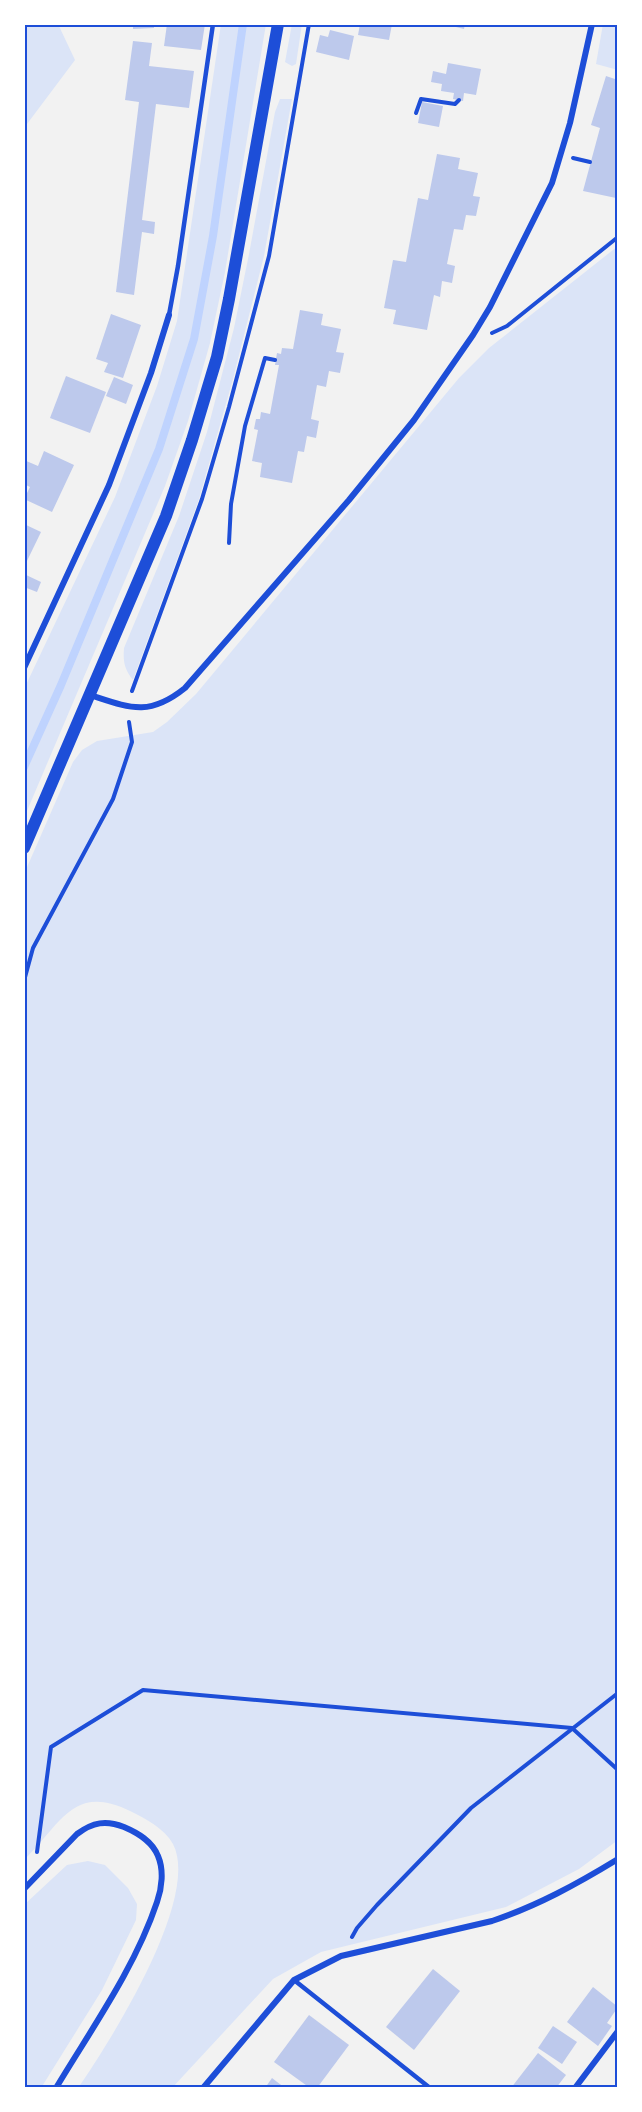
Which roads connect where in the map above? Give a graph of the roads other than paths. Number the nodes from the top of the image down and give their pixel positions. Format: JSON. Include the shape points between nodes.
{"nodes":[{"id":1,"x":213,"y":24,"type":"edge"},
{"id":2,"x":278,"y":24,"type":"edge"},
{"id":3,"x":592,"y":24,"type":"edge"},
{"id":4,"x":169,"y":315,"type":"joint"},
{"id":5,"x":24,"y":668,"type":"edge"},
{"id":6,"x":90,"y":695,"type":"junction"},
{"id":7,"x":24,"y":848,"type":"edge"},
{"id":8,"x":618,"y":1859,"type":"edge"},
{"id":9,"x":24,"y":1889,"type":"edge"},
{"id":10,"x":294,"y":1980,"type":"junction"},
{"id":11,"x":618,"y":2031,"type":"edge"},
{"id":12,"x":56,"y":2088,"type":"edge"},
{"id":13,"x":202,"y":2088,"type":"edge"},
{"id":14,"x":430,"y":2088,"type":"edge"},
{"id":15,"x":575,"y":2088,"type":"edge"}],
"edges":[{"from":1,"to":4,"type":"lane"},
{"from":2,"to":6,"type":"main road","via":[[229,299],[205,399],[166,516]]},
{"from":3,"to":6,"type":"street","via":[[552,183],[490,307],[414,420],[349,501],[171,700],[156,706],[127,707]]},
{"from":4,"to":5,"type":"street","via":[[152,373],[109,484]]},
{"from":6,"to":7,"type":"main road"},
{"from":8,"to":10,"type":"street","via":[[564,1891],[513,1914],[341,1956]]},
{"from":9,"to":12,"type":"street","via":[[77,1834],[101,1822],[143,1837],[159,1857],[158,1901],[136,1951]]},
{"from":10,"to":13,"type":"street"},
{"from":10,"to":14,"type":"lane"},
{"from":11,"to":15,"type":"street"}]}
